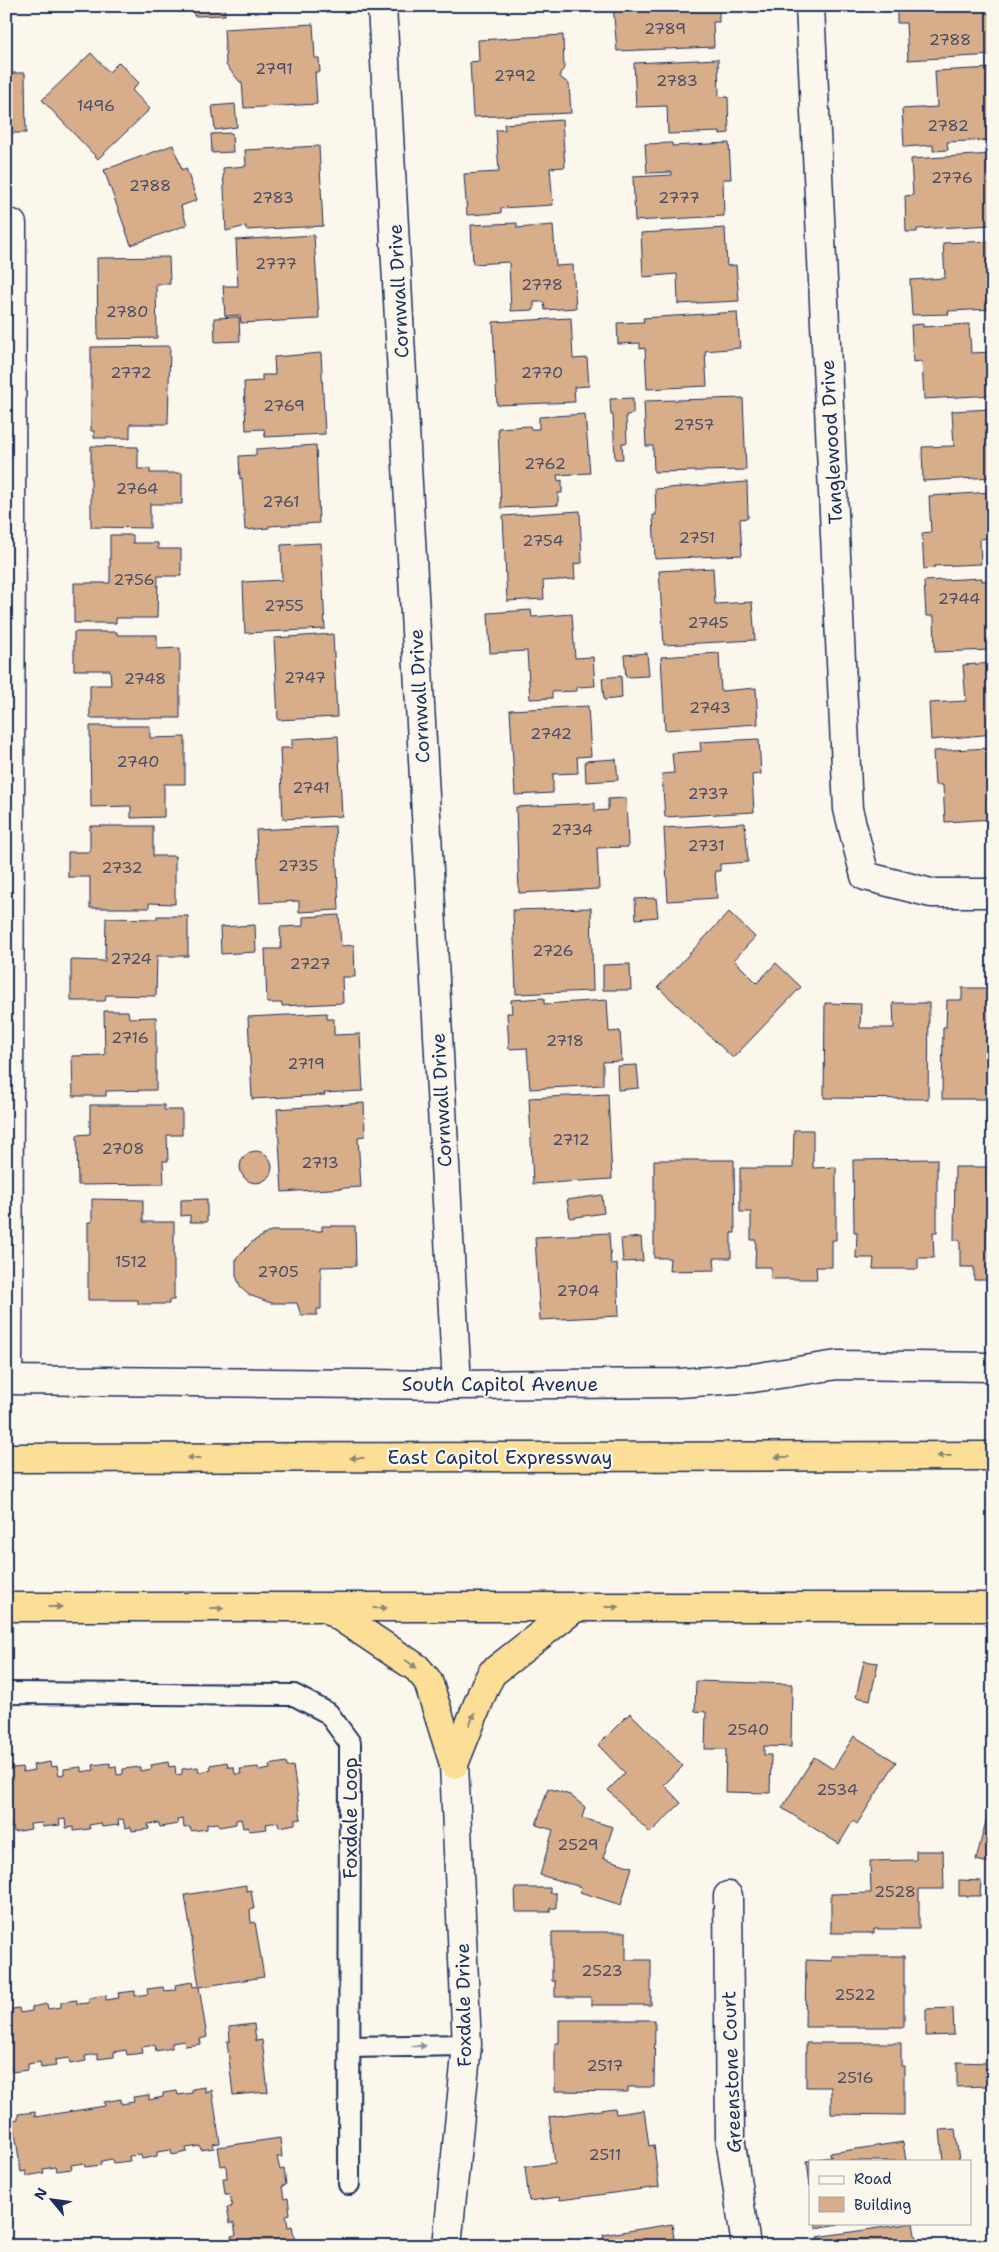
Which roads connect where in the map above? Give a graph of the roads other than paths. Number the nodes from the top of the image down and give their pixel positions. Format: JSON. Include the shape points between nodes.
{"nodes":[{"id":1,"x":382,"y":6,"type":"edge"},
{"id":2,"x":810,"y":6,"type":"edge"},
{"id":3,"x":9,"y":224,"type":"edge"},
{"id":4,"x":993,"y":893,"type":"edge"},
{"id":5,"x":993,"y":1367,"type":"edge"},
{"id":6,"x":7,"y":1380,"type":"edge"},
{"id":7,"x":457,"y":1385,"type":"junction"},
{"id":8,"x":993,"y":1456,"type":"edge"},
{"id":9,"x":6,"y":1458,"type":"edge"},
{"id":10,"x":6,"y":1607,"type":"edge"},
{"id":11,"x":576,"y":1607,"type":"junction"},
{"id":12,"x":993,"y":1607,"type":"edge"},
{"id":13,"x":327,"y":1608,"type":"junction"},
{"id":14,"x":6,"y":1693,"type":"edge"},
{"id":15,"x":454,"y":1764,"type":"junction"},
{"id":16,"x":728,"y":1896,"type":"dead end"},
{"id":17,"x":467,"y":2045,"type":"junction"},
{"id":18,"x":350,"y":2047,"type":"junction"},
{"id":19,"x":349,"y":2184,"type":"dead end"},
{"id":20,"x":447,"y":2246,"type":"edge"},
{"id":21,"x":746,"y":2246,"type":"edge"}],
"edges":[{"from":1,"to":7,"type":"street","name":"Cornwall Drive"},
{"from":2,"to":4,"type":"street","name":"Tanglewood Drive","via":[[848,809],[865,876],[931,893]]},
{"from":3,"to":6,"type":"street","via":[[10,1337]]},
{"from":5,"to":7,"type":"street","name":"South Capitol Avenue","via":[[837,1365],[753,1378],[679,1383]]},
{"from":6,"to":7,"type":"street","name":"South Capitol Avenue"},
{"from":8,"to":9,"type":"highway","name":"East Capitol Expressway","one_way":true},
{"from":10,"to":13,"type":"highway","one_way":true},
{"from":11,"to":12,"type":"highway","one_way":true},
{"from":13,"to":11,"type":"highway","one_way":true},
{"from":15,"to":11,"type":"highway","one_way":true,"via":[[492,1673]]},
{"from":13,"to":15,"type":"highway","one_way":true,"via":[[417,1668],[428,1681]]},
{"from":14,"to":18,"type":"lane","name":"Foxdale Loop","via":[[294,1695],[328,1713],[350,1742]]},
{"from":15,"to":17,"type":"street","name":"Foxdale Drive"},
{"from":16,"to":21,"type":"street","name":"Greenstone Court","via":[[730,2138]]},
{"from":18,"to":17,"type":"lane","one_way":true},
{"from":17,"to":20,"type":"street","name":"Foxdale Drive"},
{"from":18,"to":19,"type":"lane","name":"Foxdale Loop"}]}
